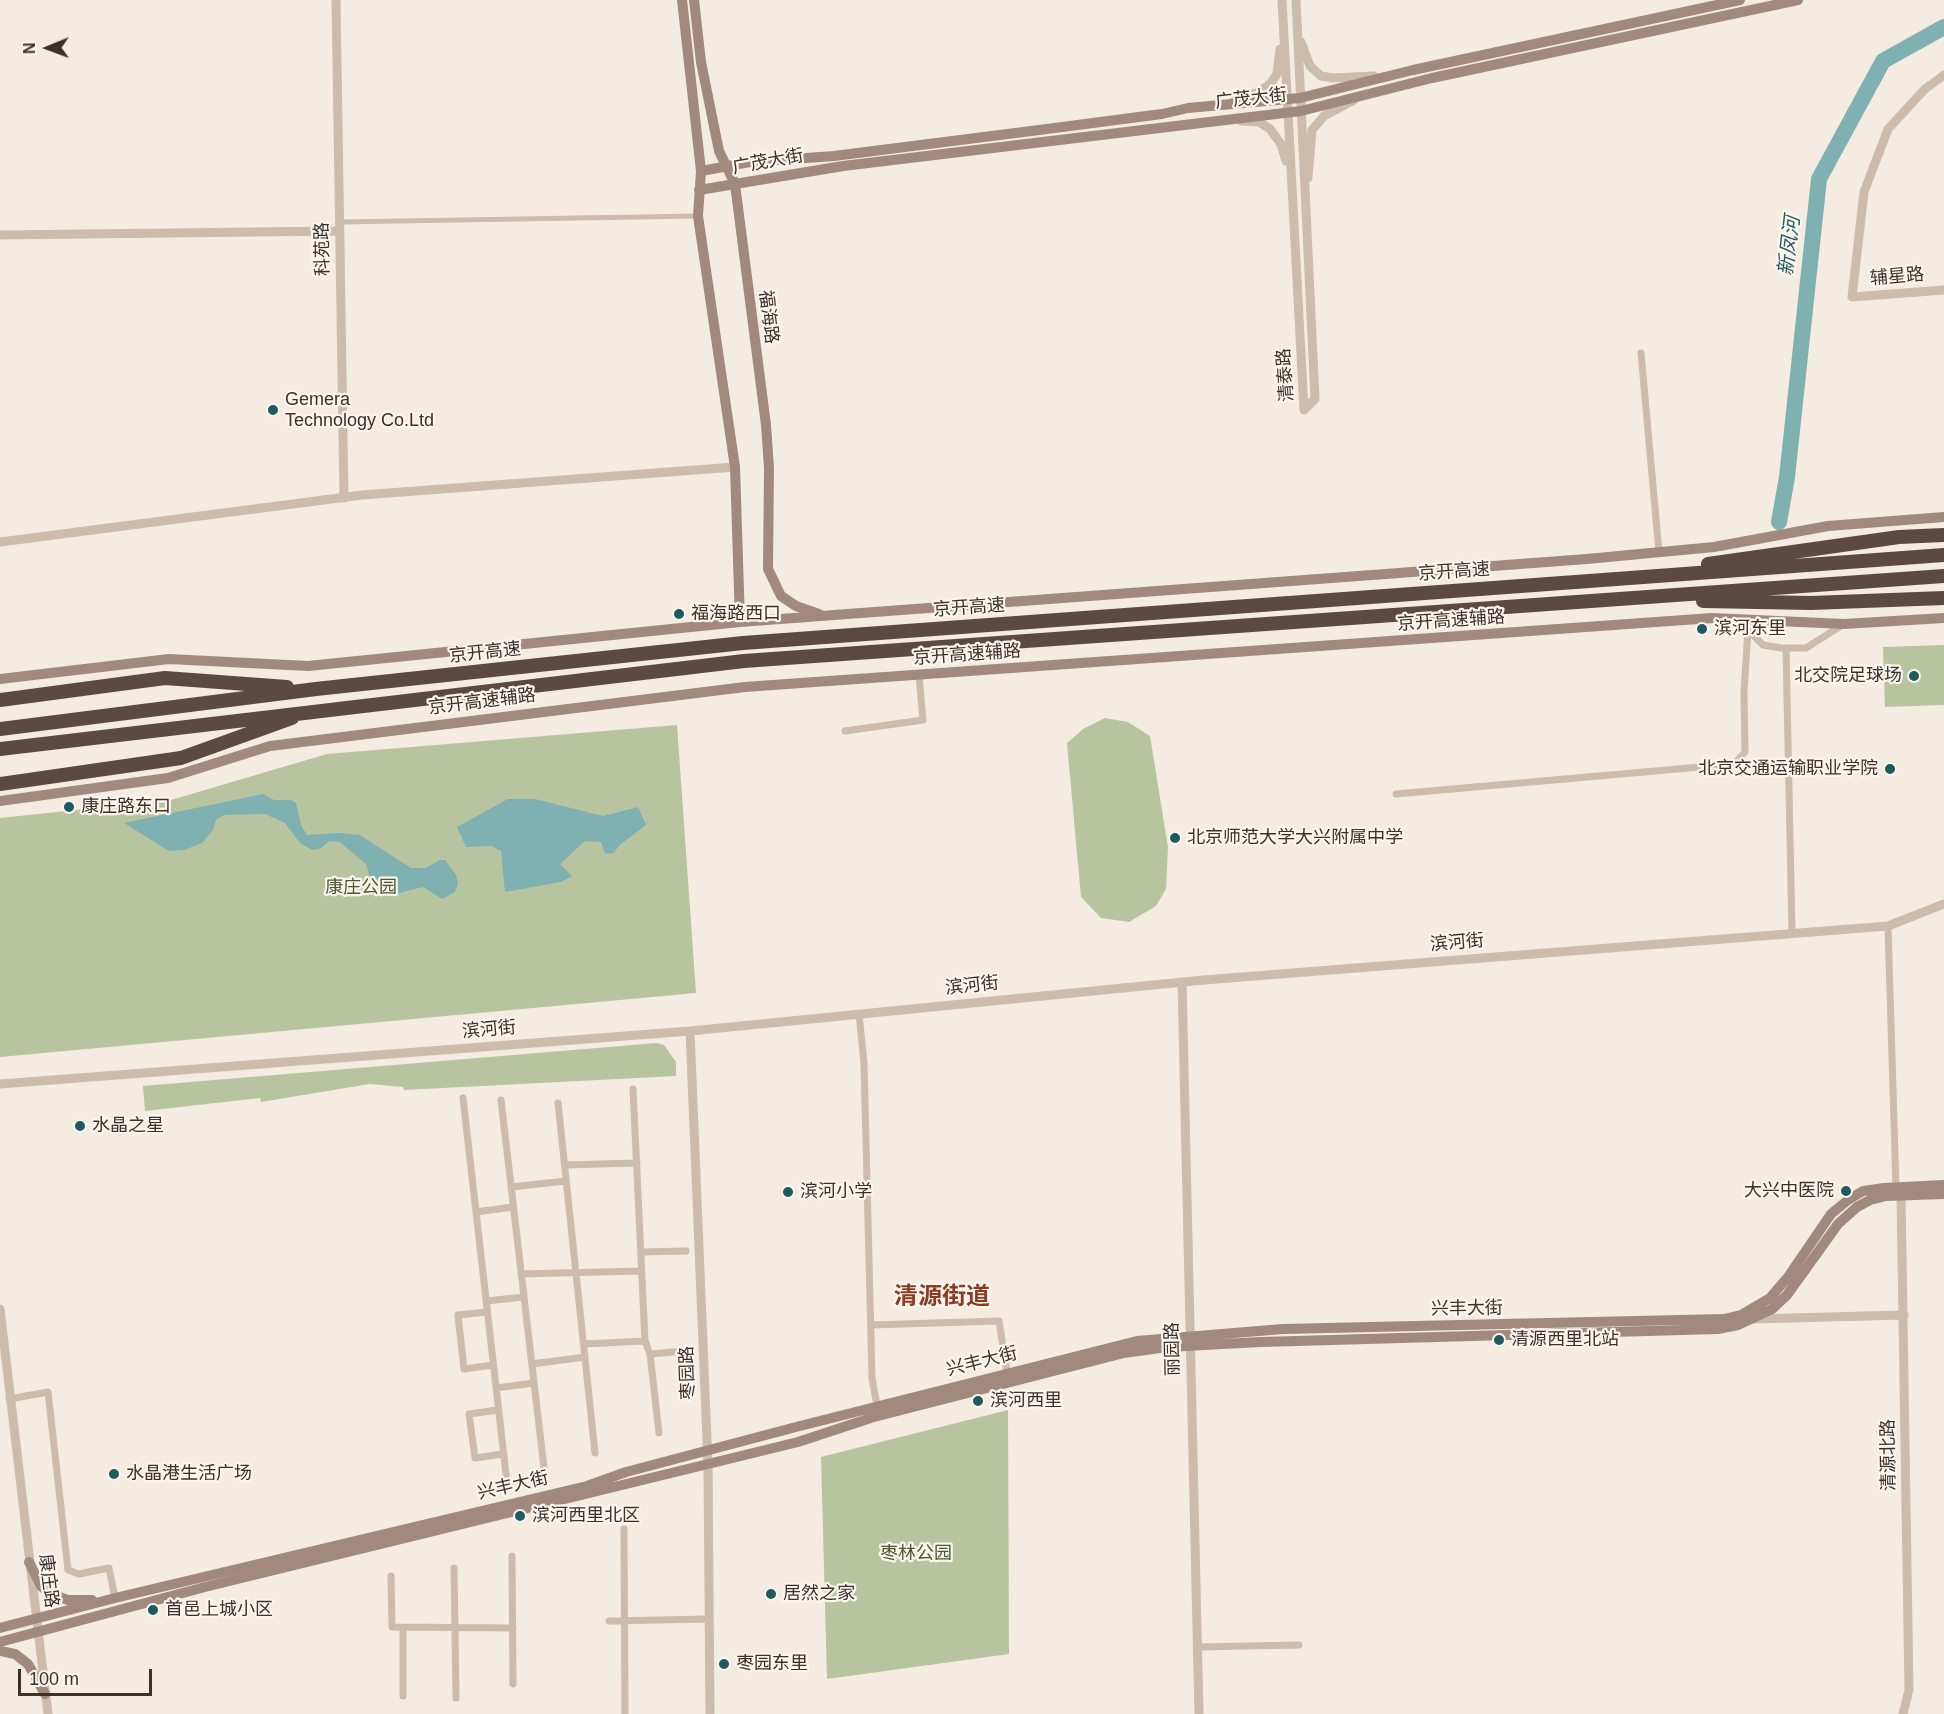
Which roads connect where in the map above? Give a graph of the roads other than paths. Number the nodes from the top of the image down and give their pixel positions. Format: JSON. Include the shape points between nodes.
{"nodes":[{"id":1,"x":336,"y":0,"type":"edge"},
{"id":2,"x":682,"y":0,"type":"edge"},
{"id":3,"x":694,"y":0,"type":"edge"},
{"id":4,"x":1282,"y":0,"type":"edge"},
{"id":5,"x":1296,"y":0,"type":"edge"},
{"id":6,"x":1740,"y":0,"type":"edge"},
{"id":7,"x":1798,"y":0,"type":"edge"},
{"id":8,"x":1283,"y":22,"type":"junction"},
{"id":9,"x":1298,"y":34,"type":"junction"},
{"id":10,"x":1395,"y":74,"type":"junction"},
{"id":11,"x":1944,"y":75,"type":"edge"},
{"id":12,"x":1360,"y":97,"type":"junction"},
{"id":13,"x":1300,"y":98,"type":"junction"},
{"id":14,"x":1287,"y":99,"type":"junction"},
{"id":15,"x":1225,"y":105,"type":"junction"},
{"id":16,"x":1288,"y":111,"type":"junction"},
{"id":17,"x":1301,"y":111,"type":"junction"},
{"id":18,"x":1212,"y":120,"type":"junction"},
{"id":19,"x":727,"y":166,"type":"junction"},
{"id":20,"x":701,"y":171,"type":"junction"},
{"id":21,"x":1290,"y":175,"type":"junction"},
{"id":22,"x":735,"y":184,"type":"junction"},
{"id":23,"x":699,"y":190,"type":"junction"},
{"id":24,"x":1305,"y":195,"type":"junction"},
{"id":25,"x":698,"y":216,"type":"junction"},
{"id":26,"x":339,"y":226,"type":"junction"},
{"id":27,"x":0,"y":235,"type":"edge"},
{"id":28,"x":1944,"y":290,"type":"edge"},
{"id":29,"x":1641,"y":353,"type":"dead end"},
{"id":30,"x":735,"y":467,"type":"junction"},
{"id":31,"x":344,"y":498,"type":"junction"},
{"id":32,"x":1944,"y":517,"type":"edge"},
{"id":33,"x":1944,"y":535,"type":"edge"},
{"id":34,"x":0,"y":542,"type":"edge"},
{"id":35,"x":1659,"y":552,"type":"junction"},
{"id":36,"x":1944,"y":555,"type":"edge"},
{"id":37,"x":1758,"y":562,"type":"junction"},
{"id":38,"x":1944,"y":576,"type":"edge"},
{"id":39,"x":1760,"y":596,"type":"junction"},
{"id":40,"x":1944,"y":598,"type":"edge"},
{"id":41,"x":822,"y":615,"type":"junction"},
{"id":42,"x":1736,"y":618,"type":"junction"},
{"id":43,"x":1944,"y":618,"type":"edge"},
{"id":44,"x":740,"y":622,"type":"junction"},
{"id":45,"x":1844,"y":624,"type":"junction"},
{"id":46,"x":1748,"y":630,"type":"junction"},
{"id":47,"x":1787,"y":648,"type":"junction"},
{"id":48,"x":919,"y":675,"type":"junction"},
{"id":49,"x":0,"y":679,"type":"edge"},
{"id":50,"x":316,"y":689,"type":"junction"},
{"id":51,"x":0,"y":700,"type":"edge"},
{"id":52,"x":315,"y":710,"type":"junction"},
{"id":53,"x":0,"y":729,"type":"edge"},
{"id":54,"x":845,"y":730,"type":"dead end"},
{"id":55,"x":0,"y":749,"type":"edge"},
{"id":56,"x":0,"y":784,"type":"edge"},
{"id":57,"x":1396,"y":794,"type":"dead end"},
{"id":58,"x":0,"y":801,"type":"edge"},
{"id":59,"x":1944,"y":904,"type":"edge"},
{"id":60,"x":1888,"y":926,"type":"junction"},
{"id":61,"x":1792,"y":933,"type":"junction"},
{"id":62,"x":1182,"y":982,"type":"junction"},
{"id":63,"x":859,"y":1014,"type":"junction"},
{"id":64,"x":690,"y":1030,"type":"junction"},
{"id":65,"x":0,"y":1084,"type":"edge"},
{"id":66,"x":633,"y":1089,"type":"dead end"},
{"id":67,"x":463,"y":1098,"type":"dead end"},
{"id":68,"x":501,"y":1101,"type":"dead end"},
{"id":69,"x":558,"y":1103,"type":"dead end"},
{"id":70,"x":637,"y":1163,"type":"junction"},
{"id":71,"x":565,"y":1166,"type":"junction"},
{"id":72,"x":566,"y":1181,"type":"junction"},
{"id":73,"x":1944,"y":1185,"type":"edge"},
{"id":74,"x":511,"y":1187,"type":"junction"},
{"id":75,"x":1898,"y":1191,"type":"junction"},
{"id":76,"x":1944,"y":1194,"type":"edge"},
{"id":77,"x":513,"y":1207,"type":"junction"},
{"id":78,"x":476,"y":1212,"type":"junction"},
{"id":79,"x":686,"y":1251,"type":"dead end"},
{"id":80,"x":642,"y":1252,"type":"junction"},
{"id":81,"x":641,"y":1271,"type":"junction"},
{"id":82,"x":576,"y":1272,"type":"junction"},
{"id":83,"x":521,"y":1274,"type":"junction"},
{"id":84,"x":524,"y":1297,"type":"junction"},
{"id":85,"x":486,"y":1301,"type":"junction"},
{"id":86,"x":0,"y":1309,"type":"edge"},
{"id":87,"x":487,"y":1312,"type":"junction"},
{"id":88,"x":1904,"y":1315,"type":"junction"},
{"id":89,"x":1754,"y":1319,"type":"junction"},
{"id":90,"x":871,"y":1325,"type":"junction"},
{"id":91,"x":645,"y":1341,"type":"junction"},
{"id":92,"x":1190,"y":1341,"type":"junction"},
{"id":93,"x":584,"y":1344,"type":"junction"},
{"id":94,"x":686,"y":1351,"type":"dead end"},
{"id":95,"x":651,"y":1354,"type":"junction"},
{"id":96,"x":585,"y":1357,"type":"junction"},
{"id":97,"x":532,"y":1364,"type":"junction"},
{"id":98,"x":493,"y":1365,"type":"junction"},
{"id":99,"x":1007,"y":1372,"type":"junction"},
{"id":100,"x":534,"y":1383,"type":"junction"},
{"id":101,"x":495,"y":1388,"type":"junction"},
{"id":102,"x":9,"y":1399,"type":"junction"},
{"id":103,"x":876,"y":1406,"type":"junction"},
{"id":104,"x":498,"y":1410,"type":"junction"},
{"id":105,"x":658,"y":1433,"type":"dead end"},
{"id":106,"x":707,"y":1451,"type":"junction"},
{"id":107,"x":595,"y":1453,"type":"dead end"},
{"id":108,"x":503,"y":1454,"type":"junction"},
{"id":109,"x":708,"y":1464,"type":"junction"},
{"id":110,"x":544,"y":1468,"type":"dead end"},
{"id":111,"x":507,"y":1483,"type":"dead end"},
{"id":112,"x":624,"y":1529,"type":"dead end"},
{"id":113,"x":512,"y":1556,"type":"dead end"},
{"id":114,"x":29,"y":1562,"type":"junction"},
{"id":115,"x":454,"y":1568,"type":"dead end"},
{"id":116,"x":391,"y":1576,"type":"dead end"},
{"id":117,"x":111,"y":1599,"type":"junction"},
{"id":118,"x":37,"y":1618,"type":"junction"},
{"id":119,"x":709,"y":1619,"type":"junction"},
{"id":120,"x":609,"y":1621,"type":"dead end"},
{"id":121,"x":625,"y":1621,"type":"junction"},
{"id":122,"x":0,"y":1628,"type":"edge"},
{"id":123,"x":403,"y":1628,"type":"junction"},
{"id":124,"x":455,"y":1628,"type":"junction"},
{"id":125,"x":513,"y":1628,"type":"junction"},
{"id":126,"x":39,"y":1632,"type":"junction"},
{"id":127,"x":0,"y":1642,"type":"edge"},
{"id":128,"x":1299,"y":1645,"type":"dead end"},
{"id":129,"x":1197,"y":1647,"type":"junction"},
{"id":130,"x":0,"y":1651,"type":"edge"},
{"id":131,"x":513,"y":1684,"type":"dead end"},
{"id":132,"x":45,"y":1694,"type":"junction"},
{"id":133,"x":403,"y":1696,"type":"dead end"},
{"id":134,"x":456,"y":1698,"type":"dead end"},
{"id":135,"x":48,"y":1714,"type":"edge"},
{"id":136,"x":625,"y":1714,"type":"edge"},
{"id":137,"x":710,"y":1714,"type":"edge"},
{"id":138,"x":1198,"y":1714,"type":"edge"},
{"id":139,"x":1903,"y":1714,"type":"edge"}],
"edges":[{"from":1,"to":26,"type":"street","name":"科苑路"},
{"from":2,"to":20,"type":"main road"},
{"from":3,"to":19,"type":"main road","name":"福海路","via":[[705,84],[719,151]]},
{"from":4,"to":8,"type":"street","name":"清泰路"},
{"from":5,"to":9,"type":"street","name":"清泰路"},
{"from":6,"to":10,"type":"main road","name":"广茂大街"},
{"from":7,"to":12,"type":"main road","name":"广茂大街"},
{"from":8,"to":14,"type":"street","name":"清泰路"},
{"from":8,"to":15,"type":"street","via":[[1277,74],[1271,83]]},
{"from":9,"to":10,"type":"street","via":[[1310,66],[1321,76]]},
{"from":9,"to":13,"type":"street","name":"清泰路"},
{"from":10,"to":13,"type":"main road","name":"广茂大街"},
{"from":11,"to":28,"type":"street","name":"辅星路","via":[[1925,89],[1888,129],[1864,192],[1852,297]]},
{"from":12,"to":17,"type":"main road","name":"广茂大街"},
{"from":12,"to":24,"type":"street","via":[[1324,116],[1312,130]]},
{"from":13,"to":14,"type":"main road","name":"广茂大街"},
{"from":13,"to":17,"type":"street","name":"清泰路"},
{"from":14,"to":15,"type":"main road","name":"广茂大街"},
{"from":14,"to":16,"type":"street","name":"清泰路"},
{"from":15,"to":19,"type":"main road","name":"广茂大街","via":[[845,155]]},
{"from":16,"to":17,"type":"main road","name":"广茂大街"},
{"from":16,"to":18,"type":"main road","name":"广茂大街"},
{"from":16,"to":21,"type":"street","name":"清泰路"},
{"from":17,"to":24,"type":"street","name":"清泰路"},
{"from":18,"to":21,"type":"street","via":[[1259,122],[1270,129],[1281,144]]},
{"from":18,"to":22,"type":"main road","name":"广茂大街","via":[[843,166]]},
{"from":19,"to":20,"type":"main road","name":"广茂大街"},
{"from":19,"to":22,"type":"main road","name":"福海路"},
{"from":20,"to":23,"type":"main road"},
{"from":21,"to":24,"type":"street","name":"清泰路","via":[[1304,410],[1314,399]]},
{"from":22,"to":23,"type":"main road","name":"广茂大街"},
{"from":22,"to":41,"type":"main road","name":"福海路","via":[[766,425],[768,569],[781,596]]},
{"from":23,"to":25,"type":"main road"},
{"from":25,"to":26,"type":"street"},
{"from":25,"to":30,"type":"main road"},
{"from":26,"to":27,"type":"street"},
{"from":26,"to":31,"type":"street","name":"科苑路"},
{"from":29,"to":35,"type":"street"},
{"from":30,"to":31,"type":"street"},
{"from":30,"to":44,"type":"main road"},
{"from":31,"to":34,"type":"street"},
{"from":32,"to":35,"type":"main road","via":[[1876,521]]},
{"from":33,"to":37,"type":"highway","via":[[1809,549]]},
{"from":35,"to":41,"type":"main road"},
{"from":36,"to":37,"type":"highway","name":"京开高速","via":[[1807,564]]},
{"from":37,"to":50,"type":"highway","name":"京开高速","via":[[1628,577],[742,643]]},
{"from":38,"to":39,"type":"highway","name":"京开高速","via":[[1810,586]]},
{"from":39,"to":40,"type":"highway","via":[[1811,603]]},
{"from":39,"to":52,"type":"highway","name":"京开高速","via":[[1629,598],[744,661]]},
{"from":41,"to":44,"type":"main road"},
{"from":42,"to":45,"type":"main road","name":"京开高速辅路"},
{"from":42,"to":46,"type":"street"},
{"from":42,"to":48,"type":"main road","name":"京开高速辅路"},
{"from":43,"to":45,"type":"main road","name":"京开高速辅路"},
{"from":44,"to":49,"type":"main road","via":[[308,666],[169,659]]},
{"from":45,"to":47,"type":"street","via":[[1806,648]]},
{"from":46,"to":47,"type":"street","via":[[1763,645]]},
{"from":46,"to":57,"type":"street","via":[[1745,752],[1734,764]]},
{"from":47,"to":61,"type":"street"},
{"from":48,"to":54,"type":"street","via":[[923,720]]},
{"from":48,"to":58,"type":"main road","name":"京开高速辅路","via":[[745,687],[331,737],[270,746],[168,778]]},
{"from":50,"to":51,"type":"highway","via":[[165,678]]},
{"from":50,"to":53,"type":"highway","name":"京开高速"},
{"from":52,"to":55,"type":"highway","name":"京开高速"},
{"from":52,"to":56,"type":"highway","via":[[181,758]]},
{"from":59,"to":60,"type":"street","name":"滨河街"},
{"from":60,"to":61,"type":"street","name":"滨河街"},
{"from":60,"to":75,"type":"street"},
{"from":61,"to":62,"type":"street","name":"滨河街"},
{"from":62,"to":63,"type":"street","name":"滨河街"},
{"from":62,"to":92,"type":"street","name":"丽园路"},
{"from":63,"to":64,"type":"street","name":"滨河街"},
{"from":63,"to":90,"type":"street","via":[[864,1063]]},
{"from":64,"to":65,"type":"street","name":"滨河街"},
{"from":64,"to":106,"type":"street","name":"枣园路"},
{"from":66,"to":70,"type":"street"},
{"from":67,"to":78,"type":"street"},
{"from":68,"to":74,"type":"street"},
{"from":69,"to":71,"type":"street"},
{"from":70,"to":71,"type":"street"},
{"from":70,"to":80,"type":"street"},
{"from":71,"to":72,"type":"street"},
{"from":72,"to":74,"type":"street"},
{"from":72,"to":82,"type":"street"},
{"from":73,"to":75,"type":"main road","name":"兴丰大街"},
{"from":74,"to":77,"type":"street"},
{"from":75,"to":76,"type":"main road","name":"兴丰大街"},
{"from":75,"to":88,"type":"street","name":"清源北路"},
{"from":75,"to":89,"type":"main road","name":"兴丰大街","via":[[1857,1207],[1838,1224],[1787,1295]]},
{"from":75,"to":92,"type":"main road","name":"兴丰大街","via":[[1863,1191],[1848,1200],[1831,1214],[1770,1298],[1741,1315],[1724,1319],[1283,1329]]},
{"from":77,"to":78,"type":"street"},
{"from":77,"to":83,"type":"street"},
{"from":78,"to":85,"type":"street"},
{"from":79,"to":80,"type":"street"},
{"from":80,"to":81,"type":"street"},
{"from":81,"to":82,"type":"street"},
{"from":81,"to":91,"type":"street"},
{"from":82,"to":83,"type":"street"},
{"from":82,"to":93,"type":"street"},
{"from":83,"to":84,"type":"street"},
{"from":84,"to":85,"type":"street"},
{"from":84,"to":97,"type":"street"},
{"from":85,"to":87,"type":"street"},
{"from":86,"to":102,"type":"street","name":"康庄路"},
{"from":87,"to":98,"type":"street"},
{"from":87,"to":98,"type":"street","via":[[458,1315],[464,1369]]},
{"from":88,"to":89,"type":"street"},
{"from":88,"to":139,"type":"street","name":"清源北路","via":[[1909,1690]]},
{"from":89,"to":92,"type":"main road","name":"兴丰大街","via":[[1718,1329]]},
{"from":90,"to":99,"type":"street","via":[[999,1321]]},
{"from":90,"to":103,"type":"street"},
{"from":91,"to":93,"type":"street"},
{"from":91,"to":95,"type":"street"},
{"from":92,"to":99,"type":"main road","name":"兴丰大街","via":[[1137,1341]]},
{"from":92,"to":109,"type":"main road","name":"兴丰大街","via":[[1124,1353]]},
{"from":92,"to":129,"type":"street","name":"丽园路"},
{"from":93,"to":96,"type":"street"},
{"from":94,"to":95,"type":"street"},
{"from":95,"to":105,"type":"street"},
{"from":96,"to":97,"type":"street"},
{"from":96,"to":107,"type":"street"},
{"from":97,"to":100,"type":"street"},
{"from":98,"to":101,"type":"street"},
{"from":99,"to":103,"type":"main road","name":"兴丰大街"},
{"from":100,"to":101,"type":"street"},
{"from":100,"to":110,"type":"street"},
{"from":101,"to":104,"type":"street"},
{"from":102,"to":114,"type":"street","name":"康庄路"},
{"from":102,"to":117,"type":"street","via":[[48,1392],[68,1570],[79,1574],[109,1568]]},
{"from":103,"to":106,"type":"main road","name":"兴丰大街"},
{"from":104,"to":108,"type":"street"},
{"from":104,"to":108,"type":"street","via":[[469,1414],[475,1458]]},
{"from":106,"to":109,"type":"street","name":"枣园路"},
{"from":106,"to":117,"type":"main road","name":"兴丰大街","via":[[587,1485]]},
{"from":108,"to":111,"type":"street"},
{"from":109,"to":119,"type":"street","name":"枣园路"},
{"from":109,"to":126,"type":"main road","name":"兴丰大街","via":[[205,1587]]},
{"from":112,"to":121,"type":"street"},
{"from":113,"to":125,"type":"street"},
{"from":114,"to":117,"type":"main road","via":[[41,1586],[51,1594],[68,1600]]},
{"from":114,"to":118,"type":"street","name":"康庄路"},
{"from":115,"to":124,"type":"street"},
{"from":116,"to":123,"type":"street","via":[[392,1627]]},
{"from":117,"to":118,"type":"main road","name":"兴丰大街"},
{"from":118,"to":122,"type":"main road","name":"兴丰大街"},
{"from":118,"to":126,"type":"street","name":"康庄路"},
{"from":119,"to":121,"type":"street"},
{"from":119,"to":137,"type":"street","name":"枣园路"},
{"from":120,"to":121,"type":"street"},
{"from":121,"to":136,"type":"street"},
{"from":123,"to":124,"type":"street"},
{"from":123,"to":133,"type":"street"},
{"from":124,"to":125,"type":"street"},
{"from":124,"to":134,"type":"street"},
{"from":125,"to":131,"type":"street"},
{"from":126,"to":127,"type":"main road","name":"兴丰大街"},
{"from":126,"to":132,"type":"street","name":"康庄路"},
{"from":128,"to":129,"type":"street"},
{"from":129,"to":138,"type":"street","name":"丽园路"},
{"from":130,"to":132,"type":"main road","via":[[15,1654],[28,1664]]},
{"from":132,"to":135,"type":"street","name":"康庄路"}]}
